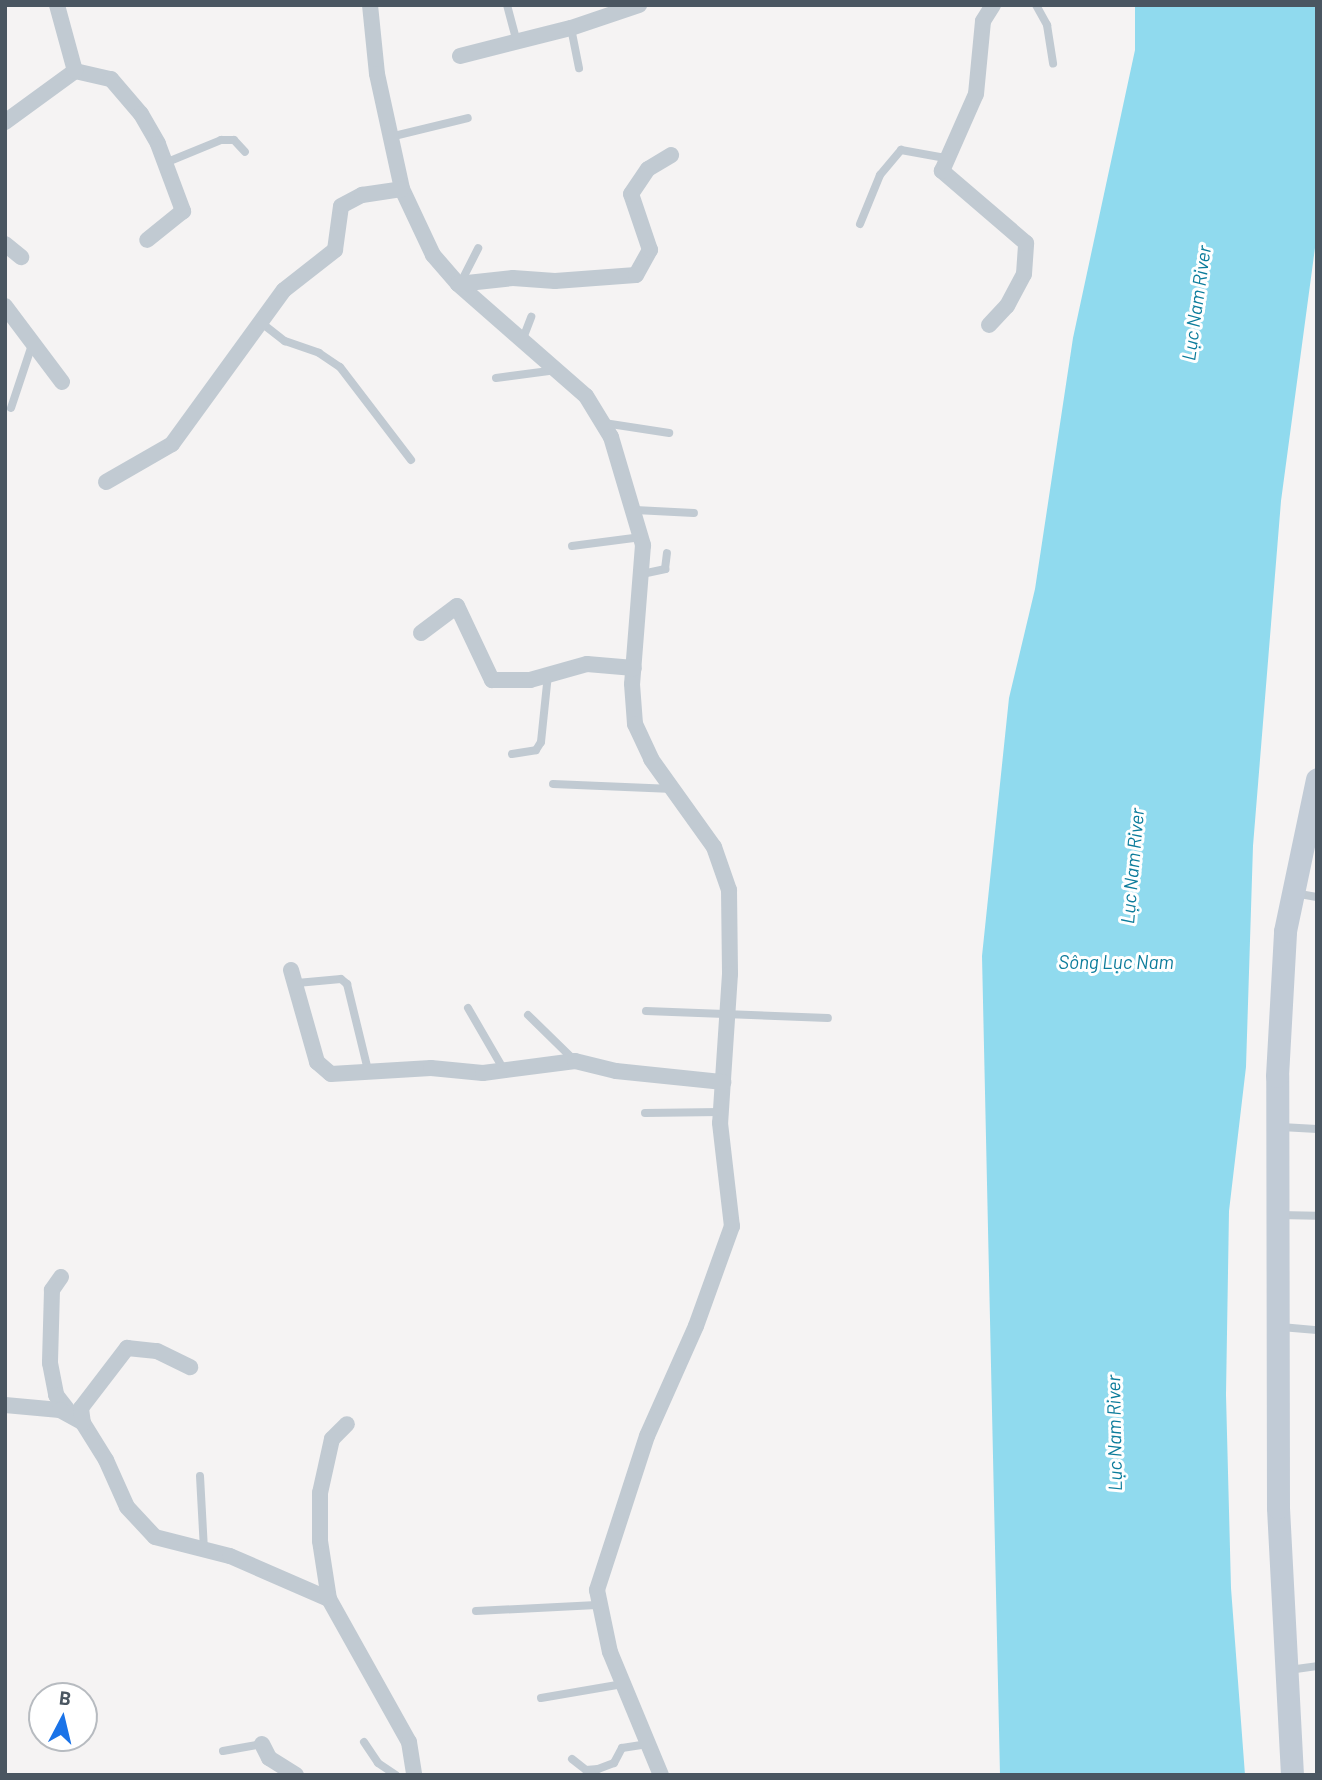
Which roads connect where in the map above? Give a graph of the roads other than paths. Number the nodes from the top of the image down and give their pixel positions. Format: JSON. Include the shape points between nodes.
{"nodes":[{"id":1,"x":57,"y":5,"type":"edge"},
{"id":2,"x":370,"y":5,"type":"edge"},
{"id":3,"x":507,"y":5,"type":"edge"},
{"id":4,"x":639,"y":5,"type":"edge"},
{"id":5,"x":993,"y":5,"type":"edge"},
{"id":6,"x":1036,"y":5,"type":"edge"},
{"id":7,"x":571,"y":28,"type":"junction"},
{"id":8,"x":517,"y":42,"type":"junction"},
{"id":9,"x":460,"y":56,"type":"dead end"},
{"id":10,"x":1052,"y":64,"type":"dead end"},
{"id":11,"x":579,"y":68,"type":"dead end"},
{"id":12,"x":75,"y":72,"type":"junction"},
{"id":13,"x":468,"y":118,"type":"dead end"},
{"id":14,"x":5,"y":122,"type":"edge"},
{"id":15,"x":390,"y":137,"type":"junction"},
{"id":16,"x":245,"y":152,"type":"dead end"},
{"id":17,"x":671,"y":155,"type":"dead end"},
{"id":18,"x":945,"y":158,"type":"junction"},
{"id":19,"x":165,"y":163,"type":"junction"},
{"id":20,"x":402,"y":189,"type":"junction"},
{"id":21,"x":860,"y":224,"type":"dead end"},
{"id":22,"x":147,"y":240,"type":"dead end"},
{"id":23,"x":5,"y":244,"type":"edge"},
{"id":24,"x":478,"y":248,"type":"dead end"},
{"id":25,"x":21,"y":257,"type":"dead end"},
{"id":26,"x":460,"y":283,"type":"junction"},
{"id":27,"x":5,"y":306,"type":"edge"},
{"id":28,"x":531,"y":317,"type":"dead end"},
{"id":29,"x":259,"y":321,"type":"junction"},
{"id":30,"x":989,"y":325,"type":"dead end"},
{"id":31,"x":522,"y":341,"type":"junction"},
{"id":32,"x":32,"y":345,"type":"junction"},
{"id":33,"x":557,"y":370,"type":"junction"},
{"id":34,"x":496,"y":378,"type":"dead end"},
{"id":35,"x":62,"y":382,"type":"dead end"},
{"id":36,"x":11,"y":408,"type":"dead end"},
{"id":37,"x":604,"y":423,"type":"junction"},
{"id":38,"x":669,"y":433,"type":"dead end"},
{"id":39,"x":411,"y":460,"type":"dead end"},
{"id":40,"x":106,"y":482,"type":"dead end"},
{"id":41,"x":635,"y":510,"type":"junction"},
{"id":42,"x":694,"y":513,"type":"dead end"},
{"id":43,"x":641,"y":537,"type":"junction"},
{"id":44,"x":572,"y":546,"type":"dead end"},
{"id":45,"x":667,"y":553,"type":"dead end"},
{"id":46,"x":642,"y":574,"type":"junction"},
{"id":47,"x":421,"y":633,"type":"dead end"},
{"id":48,"x":634,"y":668,"type":"junction"},
{"id":49,"x":548,"y":673,"type":"junction"},
{"id":50,"x":512,"y":754,"type":"dead end"},
{"id":51,"x":1317,"y":779,"type":"edge"},
{"id":52,"x":553,"y":784,"type":"dead end"},
{"id":53,"x":676,"y":789,"type":"junction"},
{"id":54,"x":1291,"y":892,"type":"junction"},
{"id":55,"x":1317,"y":897,"type":"edge"},
{"id":56,"x":294,"y":976,"type":"joint"},
{"id":57,"x":468,"y":1008,"type":"dead end"},
{"id":58,"x":646,"y":1011,"type":"dead end"},
{"id":59,"x":528,"y":1015,"type":"dead end"},
{"id":60,"x":727,"y":1015,"type":"junction"},
{"id":61,"x":828,"y":1018,"type":"dead end"},
{"id":62,"x":575,"y":1061,"type":"junction"},
{"id":63,"x":504,"y":1070,"type":"junction"},
{"id":64,"x":369,"y":1074,"type":"junction"},
{"id":65,"x":723,"y":1082,"type":"junction"},
{"id":66,"x":720,"y":1112,"type":"junction"},
{"id":67,"x":645,"y":1113,"type":"dead end"},
{"id":68,"x":1278,"y":1127,"type":"junction"},
{"id":69,"x":1317,"y":1129,"type":"edge"},
{"id":70,"x":1278,"y":1215,"type":"junction"},
{"id":71,"x":1317,"y":1216,"type":"edge"},
{"id":72,"x":61,"y":1277,"type":"dead end"},
{"id":73,"x":1278,"y":1327,"type":"junction"},
{"id":74,"x":1317,"y":1330,"type":"edge"},
{"id":75,"x":190,"y":1367,"type":"dead end"},
{"id":76,"x":5,"y":1405,"type":"edge"},
{"id":77,"x":78,"y":1420,"type":"junction"},
{"id":78,"x":347,"y":1424,"type":"dead end"},
{"id":79,"x":200,"y":1476,"type":"dead end"},
{"id":80,"x":204,"y":1549,"type":"junction"},
{"id":81,"x":329,"y":1599,"type":"junction"},
{"id":82,"x":597,"y":1605,"type":"junction"},
{"id":83,"x":476,"y":1611,"type":"dead end"},
{"id":84,"x":1317,"y":1666,"type":"edge"},
{"id":85,"x":1283,"y":1671,"type":"junction"},
{"id":86,"x":623,"y":1684,"type":"junction"},
{"id":87,"x":541,"y":1698,"type":"dead end"},
{"id":88,"x":364,"y":1742,"type":"dead end"},
{"id":89,"x":262,"y":1744,"type":"joint"},
{"id":90,"x":649,"y":1744,"type":"junction"},
{"id":91,"x":223,"y":1751,"type":"dead end"},
{"id":92,"x":572,"y":1759,"type":"dead end"},
{"id":93,"x":296,"y":1775,"type":"edge"},
{"id":94,"x":397,"y":1775,"type":"edge"},
{"id":95,"x":414,"y":1775,"type":"edge"},
{"id":96,"x":661,"y":1775,"type":"edge"},
{"id":97,"x":1292,"y":1775,"type":"edge"}],
"edges":[{"from":1,"to":12,"type":"street"},
{"from":2,"to":15,"type":"street"},
{"from":3,"to":8,"type":"lane"},
{"from":4,"to":7,"type":"street"},
{"from":5,"to":18,"type":"street","via":[[983,22],[976,94]]},
{"from":6,"to":10,"type":"lane","via":[[1047,24]]},
{"from":7,"to":8,"type":"street"},
{"from":7,"to":11,"type":"lane"},
{"from":8,"to":9,"type":"street"},
{"from":12,"to":14,"type":"street"},
{"from":12,"to":19,"type":"street","via":[[111,79],[141,114]]},
{"from":13,"to":15,"type":"lane"},
{"from":15,"to":20,"type":"street"},
{"from":16,"to":19,"type":"lane","via":[[234,140],[221,140]]},
{"from":17,"to":26,"type":"street","via":[[648,169],[631,194],[650,250],[636,275]]},
{"from":18,"to":21,"type":"lane","via":[[901,150],[880,175]]},
{"from":18,"to":30,"type":"street","via":[[946,177],[1016,230],[1026,243],[1024,274],[1007,306]]},
{"from":19,"to":22,"type":"street","via":[[183,211]]},
{"from":20,"to":26,"type":"street","via":[[433,255]]},
{"from":20,"to":29,"type":"street","via":[[362,194],[341,206],[335,250],[284,290]]},
{"from":23,"to":25,"type":"street"},
{"from":24,"to":26,"type":"lane"},
{"from":26,"to":31,"type":"street"},
{"from":27,"to":32,"type":"street"},
{"from":28,"to":31,"type":"lane"},
{"from":29,"to":39,"type":"lane","via":[[285,341],[340,367]]},
{"from":29,"to":40,"type":"street","via":[[172,444]]},
{"from":31,"to":33,"type":"street"},
{"from":32,"to":35,"type":"street"},
{"from":32,"to":36,"type":"lane"},
{"from":33,"to":34,"type":"lane"},
{"from":33,"to":37,"type":"street","via":[[596,407]]},
{"from":37,"to":38,"type":"lane"},
{"from":37,"to":41,"type":"street"},
{"from":41,"to":42,"type":"lane"},
{"from":41,"to":43,"type":"street"},
{"from":43,"to":44,"type":"lane"},
{"from":43,"to":46,"type":"street"},
{"from":45,"to":46,"type":"lane","via":[[665,569]]},
{"from":46,"to":48,"type":"street"},
{"from":47,"to":49,"type":"street","via":[[457,606],[492,680],[530,680]]},
{"from":48,"to":49,"type":"street","via":[[587,664]]},
{"from":48,"to":53,"type":"street","via":[[635,724],[651,759]]},
{"from":49,"to":50,"type":"lane","via":[[541,742],[536,750]]},
{"from":51,"to":54,"type":"street"},
{"from":52,"to":53,"type":"lane"},
{"from":53,"to":60,"type":"street","via":[[714,847],[729,890]]},
{"from":54,"to":55,"type":"lane"},
{"from":54,"to":68,"type":"street","via":[[1280,977]]},
{"from":56,"to":64,"type":"street","via":[[321,1069],[331,1074]]},
{"from":56,"to":64,"type":"lane","via":[[341,979],[347,984]]},
{"from":57,"to":63,"type":"lane"},
{"from":58,"to":60,"type":"lane"},
{"from":59,"to":62,"type":"lane"},
{"from":60,"to":61,"type":"lane"},
{"from":60,"to":65,"type":"street"},
{"from":62,"to":63,"type":"street"},
{"from":62,"to":65,"type":"street","via":[[616,1071]]},
{"from":63,"to":64,"type":"street","via":[[483,1073],[431,1068]]},
{"from":65,"to":66,"type":"street"},
{"from":66,"to":67,"type":"lane"},
{"from":66,"to":82,"type":"street","via":[[732,1226],[626,1496],[598,1578]]},
{"from":68,"to":69,"type":"lane"},
{"from":68,"to":70,"type":"street"},
{"from":70,"to":71,"type":"lane"},
{"from":70,"to":73,"type":"street"},
{"from":72,"to":77,"type":"street","via":[[52,1290],[51,1372],[56,1395]]},
{"from":73,"to":74,"type":"lane"},
{"from":73,"to":85,"type":"street"},
{"from":75,"to":77,"type":"street","via":[[157,1351],[127,1348],[81,1408]]},
{"from":76,"to":77,"type":"street","via":[[47,1407]]},
{"from":77,"to":80,"type":"street","via":[[139,1524],[167,1542]]},
{"from":78,"to":81,"type":"street","via":[[332,1439],[320,1493],[320,1541]]},
{"from":79,"to":80,"type":"lane"},
{"from":80,"to":81,"type":"street","via":[[265,1569]]},
{"from":81,"to":95,"type":"street","via":[[409,1742]]},
{"from":82,"to":83,"type":"lane"},
{"from":82,"to":86,"type":"street"},
{"from":84,"to":85,"type":"lane"},
{"from":85,"to":97,"type":"street"},
{"from":86,"to":87,"type":"lane"},
{"from":86,"to":90,"type":"street"},
{"from":88,"to":94,"type":"lane","via":[[378,1763]]},
{"from":89,"to":91,"type":"lane"},
{"from":89,"to":93,"type":"street","via":[[269,1758]]},
{"from":90,"to":92,"type":"lane","via":[[622,1748],[614,1763],[598,1769],[586,1770]]},
{"from":90,"to":96,"type":"street"}]}
